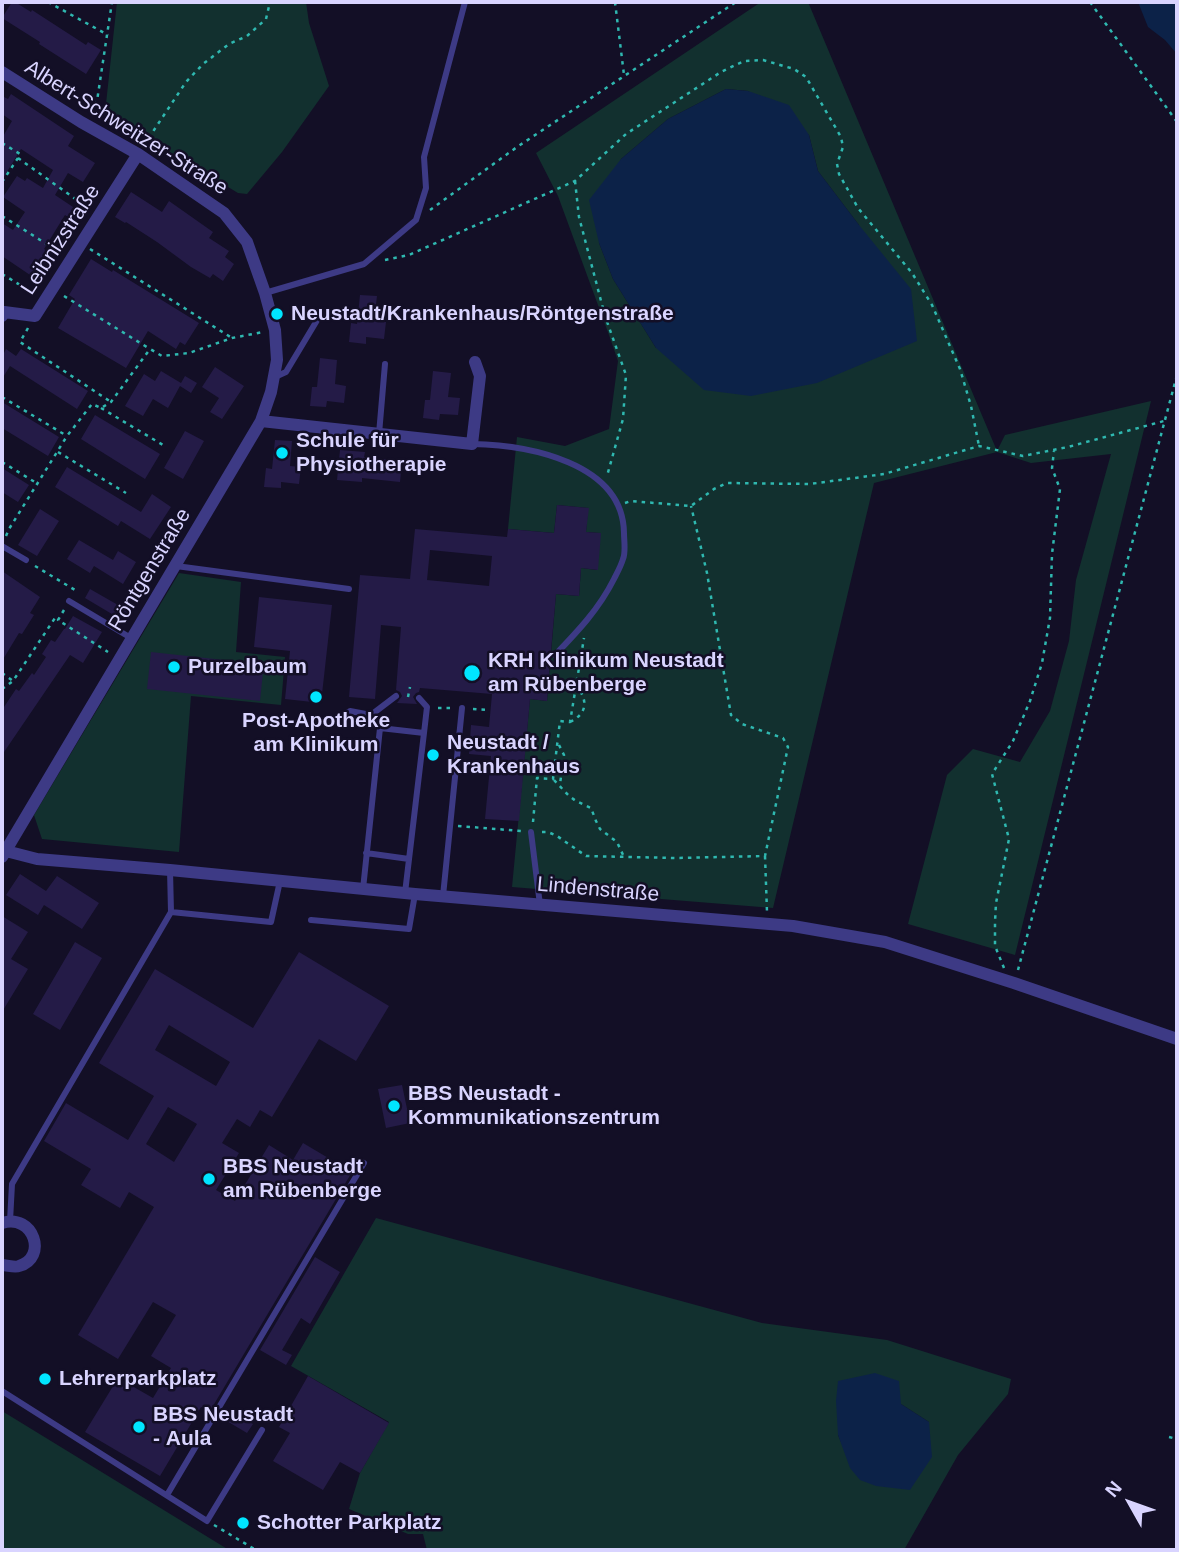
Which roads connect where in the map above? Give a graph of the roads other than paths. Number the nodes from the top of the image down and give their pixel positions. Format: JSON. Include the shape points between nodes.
{"nodes":[{"id":1,"x":465,"y":2,"type":"edge"},
{"id":2,"x":2,"y":72,"type":"edge"},
{"id":3,"x":138,"y":154,"type":"junction"},
{"id":4,"x":265,"y":293,"type":"junction"},
{"id":5,"x":323,"y":312,"type":"dead end"},
{"id":6,"x":2,"y":316,"type":"edge"},
{"id":7,"x":475,"y":362,"type":"dead end"},
{"id":8,"x":385,"y":364,"type":"dead end"},
{"id":9,"x":274,"y":378,"type":"junction"},
{"id":10,"x":261,"y":421,"type":"junction"},
{"id":11,"x":379,"y":434,"type":"junction"},
{"id":12,"x":472,"y":444,"type":"junction"},
{"id":13,"x":2,"y":546,"type":"edge"},
{"id":14,"x":26,"y":560,"type":"dead end"},
{"id":15,"x":174,"y":565,"type":"junction"},
{"id":16,"x":349,"y":589,"type":"dead end"},
{"id":17,"x":69,"y":601,"type":"dead end"},
{"id":18,"x":131,"y":638,"type":"junction"},
{"id":19,"x":555,"y":655,"type":"dead end"},
{"id":20,"x":396,"y":696,"type":"dead end"},
{"id":21,"x":419,"y":698,"type":"dead end"},
{"id":22,"x":462,"y":708,"type":"dead end"},
{"id":23,"x":371,"y":715,"type":"junction"},
{"id":24,"x":333,"y":721,"type":"dead end"},
{"id":25,"x":380,"y":728,"type":"junction"},
{"id":26,"x":424,"y":733,"type":"junction"},
{"id":27,"x":531,"y":832,"type":"road end"},
{"id":28,"x":3,"y":853,"type":"edge"},
{"id":29,"x":366,"y":853,"type":"junction"},
{"id":30,"x":409,"y":859,"type":"junction"},
{"id":31,"x":170,"y":870,"type":"junction"},
{"id":32,"x":280,"y":881,"type":"junction"},
{"id":33,"x":363,"y":889,"type":"junction"},
{"id":34,"x":410,"y":894,"type":"junction"},
{"id":35,"x":443,"y":896,"type":"junction"},
{"id":36,"x":540,"y":905,"type":"junction"},
{"id":37,"x":170,"y":912,"type":"junction"},
{"id":38,"x":311,"y":920,"type":"dead end"},
{"id":39,"x":1177,"y":1039,"type":"edge"},
{"id":40,"x":364,"y":1163,"type":"dead end"},
{"id":41,"x":6,"y":1222,"type":"edge"},
{"id":42,"x":2,"y":1265,"type":"edge"},
{"id":43,"x":2,"y":1391,"type":"edge"},
{"id":44,"x":262,"y":1430,"type":"dead end"},
{"id":45,"x":167,"y":1495,"type":"junction"}],
"edges":[{"from":1,"to":4,"type":"lane","via":[[424,158],[426,188],[416,220],[364,264]]},
{"from":2,"to":3,"type":"street","name":"Albert-Schweitzer-Straße"},
{"from":3,"to":4,"type":"street","name":"Albert-Schweitzer-Straße","via":[[224,213],[247,242]]},
{"from":3,"to":6,"type":"street","name":"Leibnizstraße","via":[[35,316],[4,312]]},
{"from":4,"to":9,"type":"street","name":"Röntgenstraße","via":[[275,330]]},
{"from":5,"to":9,"type":"lane","via":[[286,372]]},
{"from":7,"to":12,"type":"street","via":[[480,376]]},
{"from":8,"to":11,"type":"lane"},
{"from":9,"to":10,"type":"street","name":"Röntgenstraße"},
{"from":10,"to":11,"type":"street"},
{"from":10,"to":15,"type":"street","name":"Röntgenstraße"},
{"from":11,"to":12,"type":"street"},
{"from":12,"to":19,"type":"lane","via":[[502,444],[580,467],[619,505],[624,558],[587,621]]},
{"from":13,"to":14,"type":"lane"},
{"from":15,"to":16,"type":"lane"},
{"from":15,"to":18,"type":"street","name":"Röntgenstraße"},
{"from":17,"to":18,"type":"lane"},
{"from":18,"to":28,"type":"street","name":"Röntgenstraße"},
{"from":20,"to":23,"type":"lane"},
{"from":21,"to":26,"type":"lane","via":[[427,707]]},
{"from":22,"to":35,"type":"lane"},
{"from":23,"to":24,"type":"lane","via":[[350,710]]},
{"from":23,"to":25,"type":"lane"},
{"from":25,"to":26,"type":"lane"},
{"from":25,"to":29,"type":"lane"},
{"from":26,"to":30,"type":"lane"},
{"from":27,"to":36,"type":"lane"},
{"from":28,"to":31,"type":"street","name":"Lindenstraße"},
{"from":29,"to":30,"type":"lane"},
{"from":29,"to":33,"type":"lane"},
{"from":30,"to":34,"type":"lane"},
{"from":31,"to":32,"type":"street","name":"Lindenstraße"},
{"from":31,"to":37,"type":"lane"},
{"from":32,"to":33,"type":"street","name":"Lindenstraße"},
{"from":32,"to":37,"type":"lane","via":[[271,922]]},
{"from":33,"to":34,"type":"street","name":"Lindenstraße"},
{"from":34,"to":35,"type":"street","name":"Lindenstraße"},
{"from":34,"to":38,"type":"lane","via":[[409,929]]},
{"from":35,"to":36,"type":"street","name":"Lindenstraße"},
{"from":36,"to":39,"type":"street","name":"Lindenstraße","via":[[793,926],[885,942]]},
{"from":37,"to":41,"type":"lane","via":[[12,1184]]},
{"from":40,"to":45,"type":"lane"},
{"from":41,"to":42,"type":"street","via":[[22,1223],[35,1241],[34,1253],[18,1267]]},
{"from":43,"to":45,"type":"lane"},
{"from":44,"to":45,"type":"lane","via":[[208,1521]]}]}
